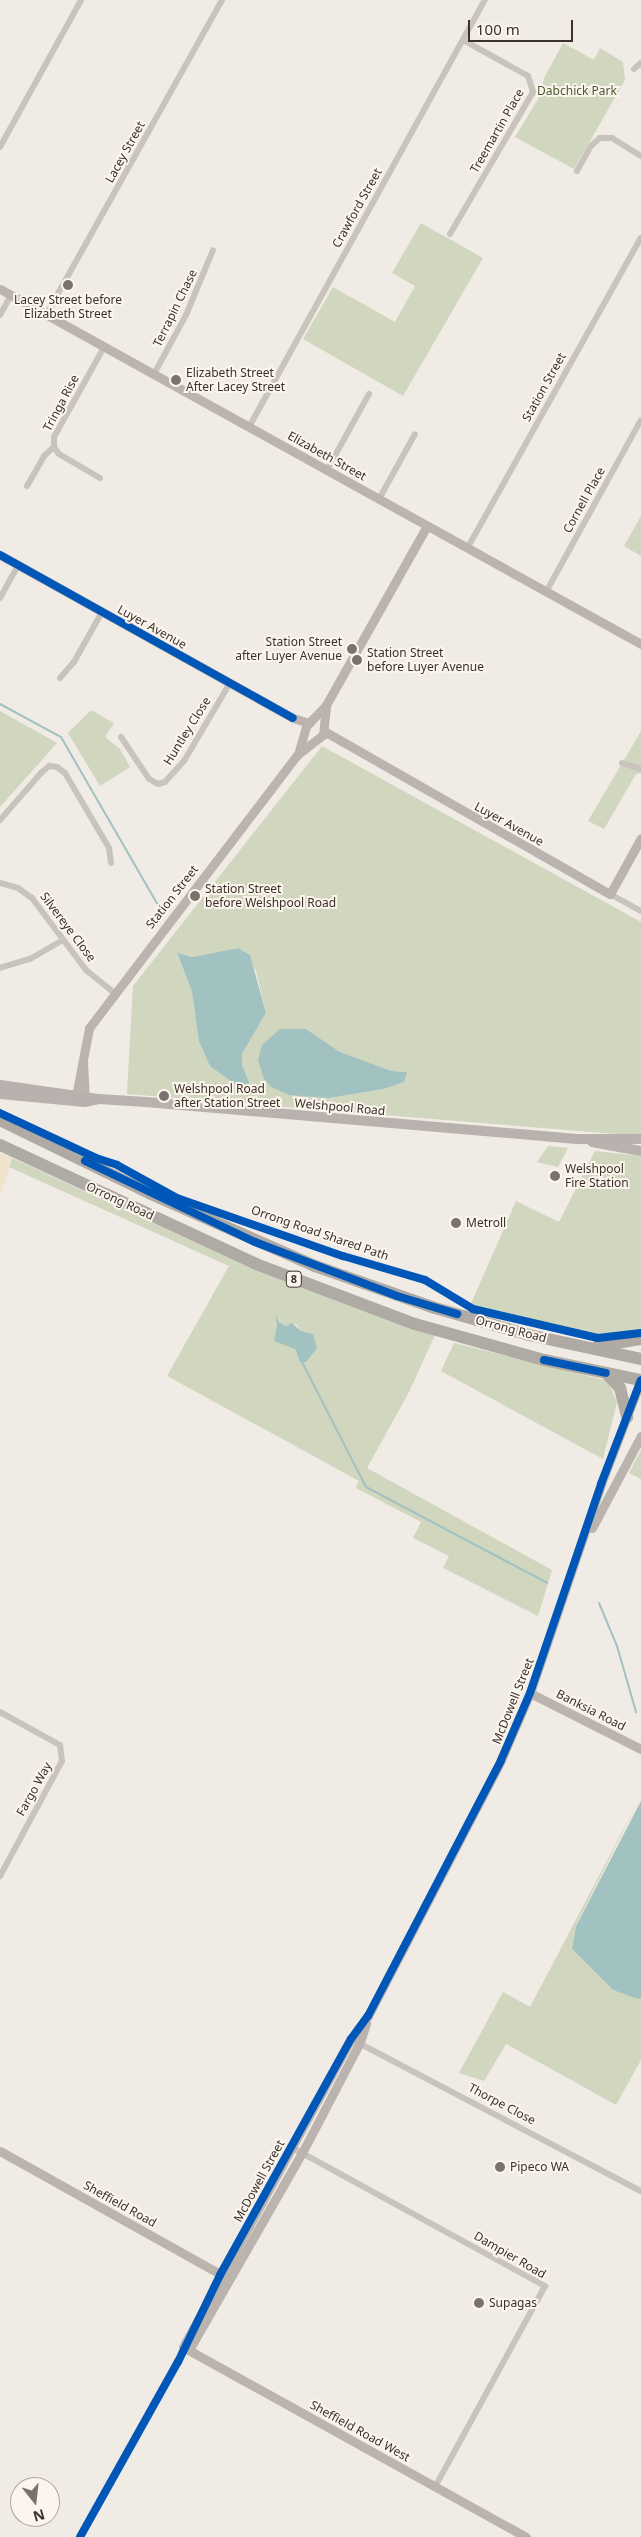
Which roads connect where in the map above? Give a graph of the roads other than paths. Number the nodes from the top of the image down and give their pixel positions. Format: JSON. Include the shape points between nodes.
{"nodes":[{"id":1,"x":81,"y":0,"type":"edge"},
{"id":2,"x":222,"y":0,"type":"edge"},
{"id":3,"x":485,"y":0,"type":"edge"},
{"id":4,"x":463,"y":40,"type":"junction"},
{"id":5,"x":641,"y":62,"type":"edge"},
{"id":6,"x":634,"y":69,"type":"dead end"},
{"id":7,"x":0,"y":147,"type":"edge"},
{"id":8,"x":641,"y":156,"type":"edge"},
{"id":9,"x":577,"y":171,"type":"dead end"},
{"id":10,"x":450,"y":234,"type":"dead end"},
{"id":11,"x":641,"y":238,"type":"edge"},
{"id":12,"x":213,"y":250,"type":"dead end"},
{"id":13,"x":0,"y":289,"type":"edge"},
{"id":14,"x":11,"y":296,"type":"junction"},
{"id":15,"x":0,"y":315,"type":"edge"},
{"id":16,"x":46,"y":315,"type":"junction"},
{"id":17,"x":104,"y":347,"type":"junction"},
{"id":18,"x":154,"y":374,"type":"junction"},
{"id":19,"x":369,"y":394,"type":"dead end"},
{"id":20,"x":641,"y":420,"type":"edge"},
{"id":21,"x":249,"y":427,"type":"junction"},
{"id":22,"x":415,"y":434,"type":"dead end"},
{"id":23,"x":54,"y":447,"type":"junction"},
{"id":24,"x":327,"y":470,"type":"junction"},
{"id":25,"x":100,"y":478,"type":"dead end"},
{"id":26,"x":27,"y":486,"type":"dead end"},
{"id":27,"x":379,"y":499,"type":"junction"},
{"id":28,"x":427,"y":526,"type":"junction"},
{"id":29,"x":468,"y":547,"type":"junction"},
{"id":30,"x":0,"y":556,"type":"edge"},
{"id":31,"x":18,"y":566,"type":"junction"},
{"id":32,"x":546,"y":592,"type":"junction"},
{"id":33,"x":0,"y":598,"type":"edge"},
{"id":34,"x":102,"y":612,"type":"junction"},
{"id":35,"x":641,"y":644,"type":"edge"},
{"id":36,"x":60,"y":678,"type":"dead end"},
{"id":37,"x":230,"y":683,"type":"junction"},
{"id":38,"x":314,"y":731,"type":"junction"},
{"id":39,"x":121,"y":737,"type":"dead end"},
{"id":40,"x":622,"y":763,"type":"dead end"},
{"id":41,"x":641,"y":769,"type":"edge"},
{"id":42,"x":0,"y":820,"type":"edge"},
{"id":43,"x":641,"y":838,"type":"edge"},
{"id":44,"x":111,"y":863,"type":"dead end"},
{"id":45,"x":0,"y":883,"type":"edge"},
{"id":46,"x":610,"y":894,"type":"junction"},
{"id":47,"x":641,"y":911,"type":"edge"},
{"id":48,"x":61,"y":941,"type":"junction"},
{"id":49,"x":0,"y":968,"type":"edge"},
{"id":50,"x":114,"y":993,"type":"junction"},
{"id":51,"x":0,"y":1085,"type":"edge"},
{"id":52,"x":0,"y":1094,"type":"edge"},
{"id":53,"x":80,"y":1098,"type":"junction"},
{"id":54,"x":0,"y":1120,"type":"edge"},
{"id":55,"x":578,"y":1139,"type":"junction"},
{"id":56,"x":641,"y":1139,"type":"edge"},
{"id":57,"x":0,"y":1145,"type":"edge"},
{"id":58,"x":641,"y":1151,"type":"edge"},
{"id":59,"x":641,"y":1339,"type":"edge"},
{"id":60,"x":588,"y":1348,"type":"junction"},
{"id":61,"x":641,"y":1359,"type":"edge"},
{"id":62,"x":606,"y":1373,"type":"junction"},
{"id":63,"x":641,"y":1380,"type":"edge"},
{"id":64,"x":627,"y":1417,"type":"junction"},
{"id":65,"x":641,"y":1436,"type":"edge"},
{"id":66,"x":582,"y":1545,"type":"junction"},
{"id":67,"x":530,"y":1693,"type":"junction"},
{"id":68,"x":0,"y":1712,"type":"edge"},
{"id":69,"x":641,"y":1749,"type":"edge"},
{"id":70,"x":0,"y":1876,"type":"edge"},
{"id":71,"x":356,"y":2041,"type":"junction"},
{"id":72,"x":291,"y":2147,"type":"junction"},
{"id":73,"x":0,"y":2151,"type":"edge"},
{"id":74,"x":302,"y":2153,"type":"junction"},
{"id":75,"x":641,"y":2191,"type":"edge"},
{"id":76,"x":224,"y":2276,"type":"junction"},
{"id":77,"x":186,"y":2348,"type":"junction"},
{"id":78,"x":435,"y":2487,"type":"junction"},
{"id":79,"x":80,"y":2537,"type":"edge"},
{"id":80,"x":526,"y":2537,"type":"edge"}],
"edges":[{"from":1,"to":7,"type":"street"},
{"from":2,"to":16,"type":"street","name":"Lacey Street"},
{"from":3,"to":4,"type":"street","name":"Crawford Street"},
{"from":4,"to":10,"type":"street","name":"Treemartin Place","via":[[528,76],[533,92]]},
{"from":4,"to":21,"type":"street","name":"Crawford Street"},
{"from":5,"to":6,"type":"street"},
{"from":8,"to":9,"type":"street","via":[[612,138],[600,138],[591,146]]},
{"from":11,"to":29,"type":"street","name":"Station Street"},
{"from":12,"to":18,"type":"street","name":"Terrapin Chase","via":[[186,315]]},
{"from":13,"to":14,"type":"street","name":"Elizabeth Street"},
{"from":14,"to":15,"type":"street"},
{"from":14,"to":16,"type":"street","name":"Elizabeth Street"},
{"from":16,"to":17,"type":"street","name":"Elizabeth Street"},
{"from":17,"to":18,"type":"street","name":"Elizabeth Street"},
{"from":17,"to":23,"type":"street","name":"Tringa Rise","via":[[54,437]]},
{"from":18,"to":21,"type":"street","name":"Elizabeth Street"},
{"from":19,"to":24,"type":"street"},
{"from":20,"to":32,"type":"street","name":"Cornell Place"},
{"from":21,"to":24,"type":"street","name":"Elizabeth Street"},
{"from":22,"to":27,"type":"street"},
{"from":23,"to":25,"type":"street","name":"Tringa Rise","via":[[59,454]]},
{"from":23,"to":26,"type":"street","via":[[44,456]]},
{"from":24,"to":27,"type":"street","name":"Elizabeth Street"},
{"from":27,"to":28,"type":"street","name":"Elizabeth Street"},
{"from":28,"to":29,"type":"street","name":"Elizabeth Street"},
{"from":28,"to":38,"type":"street","name":"Station Street"},
{"from":29,"to":32,"type":"street","name":"Elizabeth Street"},
{"from":30,"to":31,"type":"street","name":"Luyer Avenue"},
{"from":31,"to":33,"type":"street"},
{"from":31,"to":34,"type":"street","name":"Luyer Avenue"},
{"from":32,"to":35,"type":"street","name":"Elizabeth Street"},
{"from":34,"to":36,"type":"street","via":[[74,662]]},
{"from":34,"to":37,"type":"street","name":"Luyer Avenue"},
{"from":37,"to":38,"type":"street","name":"Luyer Avenue"},
{"from":37,"to":39,"type":"street","name":"Huntley Close","via":[[184,760],[165,782],[158,784],[142,772]]},
{"from":38,"to":46,"type":"street","name":"Luyer Avenue"},
{"from":38,"to":50,"type":"street","name":"Station Street"},
{"from":40,"to":41,"type":"street"},
{"from":42,"to":44,"type":"street","via":[[41,772],[49,766],[57,767],[65,773],[109,848]]},
{"from":43,"to":46,"type":"street"},
{"from":45,"to":48,"type":"street","name":"Silvereye Close","via":[[18,888],[32,898]]},
{"from":46,"to":47,"type":"street","name":"Luyer Avenue"},
{"from":48,"to":49,"type":"street","via":[[30,959]]},
{"from":48,"to":50,"type":"street","name":"Silvereye Close","via":[[86,970]]},
{"from":50,"to":53,"type":"street","name":"Station Street","via":[[89,1028]]},
{"from":51,"to":53,"type":"main road"},
{"from":52,"to":53,"type":"main road"},
{"from":53,"to":55,"type":"main road","name":"Welshpool Road"},
{"from":54,"to":60,"type":"highway","name":"Orrong Road","number":"8","via":[[160,1198],[315,1266],[435,1308]]},
{"from":55,"to":56,"type":"main road","name":"Welshpool Road"},
{"from":55,"to":58,"type":"main road","name":"Welshpool Road"},
{"from":57,"to":62,"type":"highway","name":"Orrong Road","number":"8","via":[[264,1268],[471,1341]]},
{"from":59,"to":60,"type":"highway"},
{"from":60,"to":61,"type":"highway","name":"Orrong Road","number":"8"},
{"from":62,"to":63,"type":"highway","name":"Orrong Road","number":"8"},
{"from":62,"to":64,"type":"highway","via":[[620,1388]]},
{"from":63,"to":64,"type":"street","name":"McDowell Street"},
{"from":64,"to":66,"type":"street","name":"McDowell Street"},
{"from":65,"to":66,"type":"street","name":"McDowell Street"},
{"from":66,"to":67,"type":"street","name":"McDowell Street"},
{"from":67,"to":69,"type":"street","name":"Banksia Road"},
{"from":67,"to":71,"type":"street","name":"McDowell Street","via":[[501,1760]]},
{"from":68,"to":70,"type":"street","name":"Fargo Way","via":[[60,1745],[62,1761]]},
{"from":71,"to":72,"type":"street","name":"McDowell Street"},
{"from":71,"to":74,"type":"street","name":"McDowell Street"},
{"from":71,"to":75,"type":"street","name":"Thorpe Close"},
{"from":72,"to":74,"type":"street","name":"Dampier Road"},
{"from":72,"to":76,"type":"street","name":"McDowell Street"},
{"from":73,"to":76,"type":"street","name":"Sheffield Road"},
{"from":74,"to":76,"type":"street","name":"McDowell Street"},
{"from":74,"to":78,"type":"street","name":"Dampier Road","via":[[545,2286]]},
{"from":76,"to":77,"type":"street","name":"McDowell Street"},
{"from":77,"to":78,"type":"street","name":"Sheffield Road West"},
{"from":77,"to":79,"type":"street","name":"McDowell Street"},
{"from":78,"to":80,"type":"street","name":"Sheffield Road West"}]}
